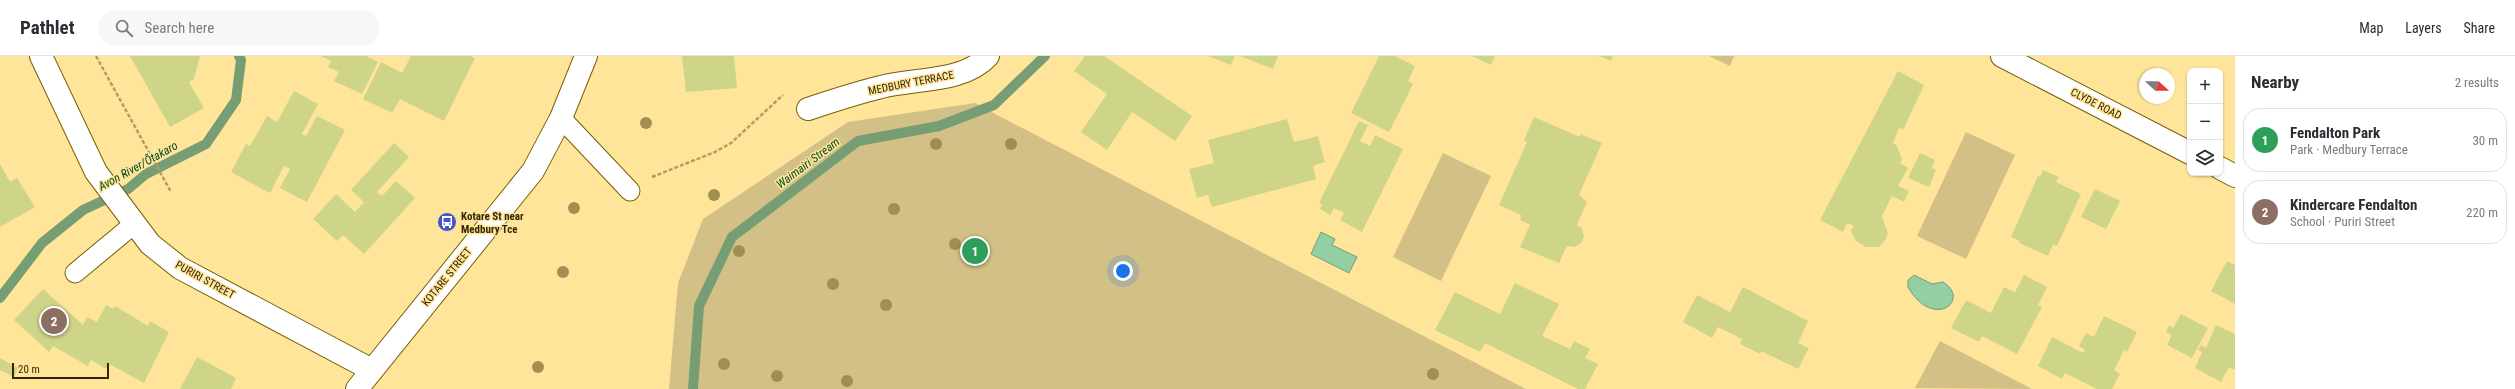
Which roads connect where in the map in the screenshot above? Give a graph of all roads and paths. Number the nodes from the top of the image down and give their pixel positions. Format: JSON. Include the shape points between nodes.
{"nodes":[{"id":1,"x":41,"y":56,"type":"edge"},
{"id":2,"x":96,"y":56,"type":"edge"},
{"id":3,"x":586,"y":56,"type":"edge"},
{"id":4,"x":988,"y":56,"type":"edge"},
{"id":5,"x":2002,"y":56,"type":"edge"},
{"id":6,"x":789,"y":91,"type":"dead end"},
{"id":7,"x":808,"y":109,"type":"dead end"},
{"id":8,"x":561,"y":118,"type":"junction"},
{"id":9,"x":2187,"y":151,"type":"edge"},
{"id":10,"x":2223,"y":170,"type":"edge"},
{"id":11,"x":2235,"y":176,"type":"edge"},
{"id":12,"x":653,"y":177,"type":"dead end"},
{"id":13,"x":630,"y":190,"type":"dead end"},
{"id":14,"x":171,"y":192,"type":"dead end"},
{"id":15,"x":129,"y":218,"type":"junction"},
{"id":16,"x":75,"y":272,"type":"dead end"},
{"id":17,"x":372,"y":370,"type":"junction"},
{"id":18,"x":357,"y":389,"type":"edge"}],
"edges":[{"from":1,"to":15,"type":"street","name":"PURIRI STREET","via":[[96,172]]},
{"from":2,"to":14,"type":"path","via":[[145,149]]},
{"from":3,"to":8,"type":"street","name":"KOTARE STREET"},
{"from":4,"to":7,"type":"street","name":"MEDBURY TERRACE","via":[[981,63],[960,73],[881,87]]},
{"from":5,"to":9,"type":"street","name":"CLYDE ROAD"},
{"from":6,"to":12,"type":"path","via":[[731,143]]},
{"from":8,"to":13,"type":"lane"},
{"from":8,"to":17,"type":"street","name":"KOTARE STREET","via":[[533,171]]},
{"from":10,"to":11,"type":"street"},
{"from":15,"to":16,"type":"lane"},
{"from":15,"to":17,"type":"street","name":"PURIRI STREET","via":[[150,244],[180,268]]},
{"from":17,"to":18,"type":"street","name":"KOTARE STREET"}]}
